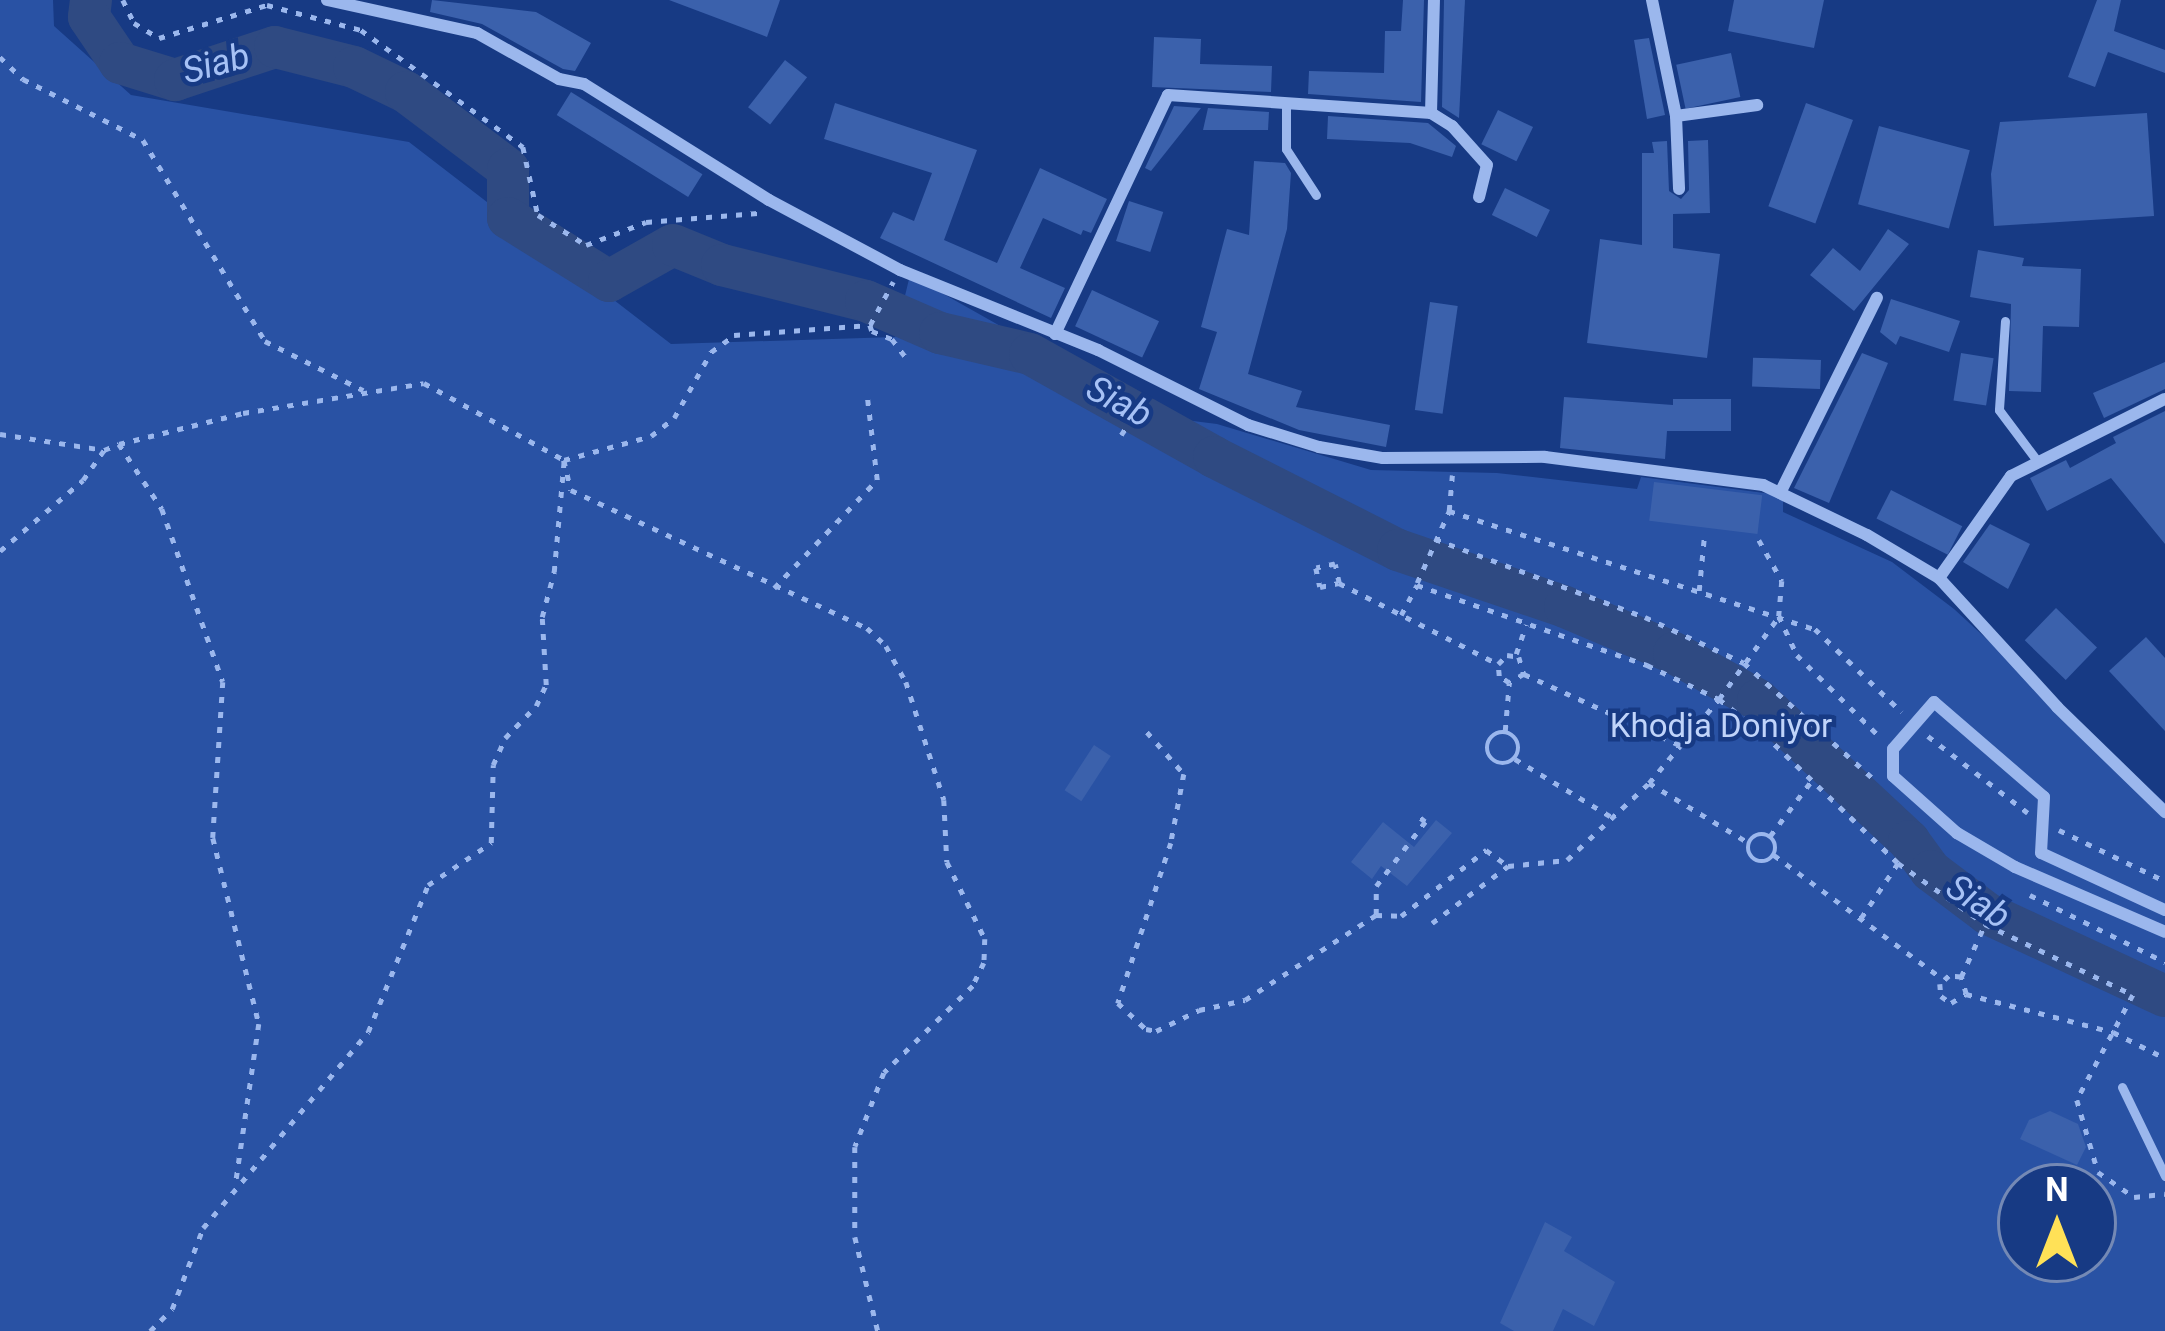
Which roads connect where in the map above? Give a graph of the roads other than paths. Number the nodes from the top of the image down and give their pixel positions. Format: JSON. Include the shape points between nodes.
{"nodes":[{"id":1,"x":326,"y":0,"type":"edge"},
{"id":2,"x":1434,"y":0,"type":"edge"},
{"id":3,"x":1652,"y":0,"type":"edge"},
{"id":4,"x":1286,"y":103,"type":"junction"},
{"id":5,"x":1757,"y":105,"type":"dead end"},
{"id":6,"x":1431,"y":113,"type":"junction"},
{"id":7,"x":1676,"y":116,"type":"junction"},
{"id":8,"x":1679,"y":189,"type":"dead end"},
{"id":9,"x":1316,"y":195,"type":"dead end"},
{"id":10,"x":1479,"y":196,"type":"dead end"},
{"id":11,"x":1877,"y":298,"type":"dead end"},
{"id":12,"x":2005,"y":322,"type":"dead end"},
{"id":13,"x":1055,"y":334,"type":"junction"},
{"id":14,"x":2165,"y":399,"type":"edge"},
{"id":15,"x":2038,"y":462,"type":"junction"},
{"id":16,"x":1780,"y":493,"type":"junction"},
{"id":17,"x":1939,"y":578,"type":"junction"},
{"id":18,"x":2165,"y":812,"type":"edge"},
{"id":19,"x":2165,"y":910,"type":"edge"},
{"id":20,"x":2165,"y":932,"type":"edge"},
{"id":21,"x":2122,"y":1087,"type":"dead end"},
{"id":22,"x":2165,"y":1176,"type":"edge"}],
"edges":[{"from":1,"to":13,"type":"street","via":[[477,33],[559,79],[584,84],[900,270]]},
{"from":2,"to":6,"type":"street"},
{"from":3,"to":7,"type":"street"},
{"from":4,"to":6,"type":"street"},
{"from":4,"to":9,"type":"lane","via":[[1286,149]]},
{"from":4,"to":13,"type":"street","via":[[1168,94]]},
{"from":5,"to":7,"type":"street"},
{"from":6,"to":10,"type":"street","via":[[1487,164]]},
{"from":7,"to":8,"type":"street"},
{"from":11,"to":16,"type":"street"},
{"from":12,"to":15,"type":"lane","via":[[1999,410]]},
{"from":13,"to":16,"type":"street","via":[[1247,425],[1319,447],[1383,458],[1545,458]]},
{"from":14,"to":15,"type":"street"},
{"from":15,"to":17,"type":"street","via":[[2011,476]]},
{"from":16,"to":17,"type":"street"},
{"from":17,"to":18,"type":"street"},
{"from":19,"to":20,"type":"street","via":[[2041,854],[2044,797],[1934,702],[1893,749],[1893,776],[1957,833]]},
{"from":21,"to":22,"type":"lane"}]}
